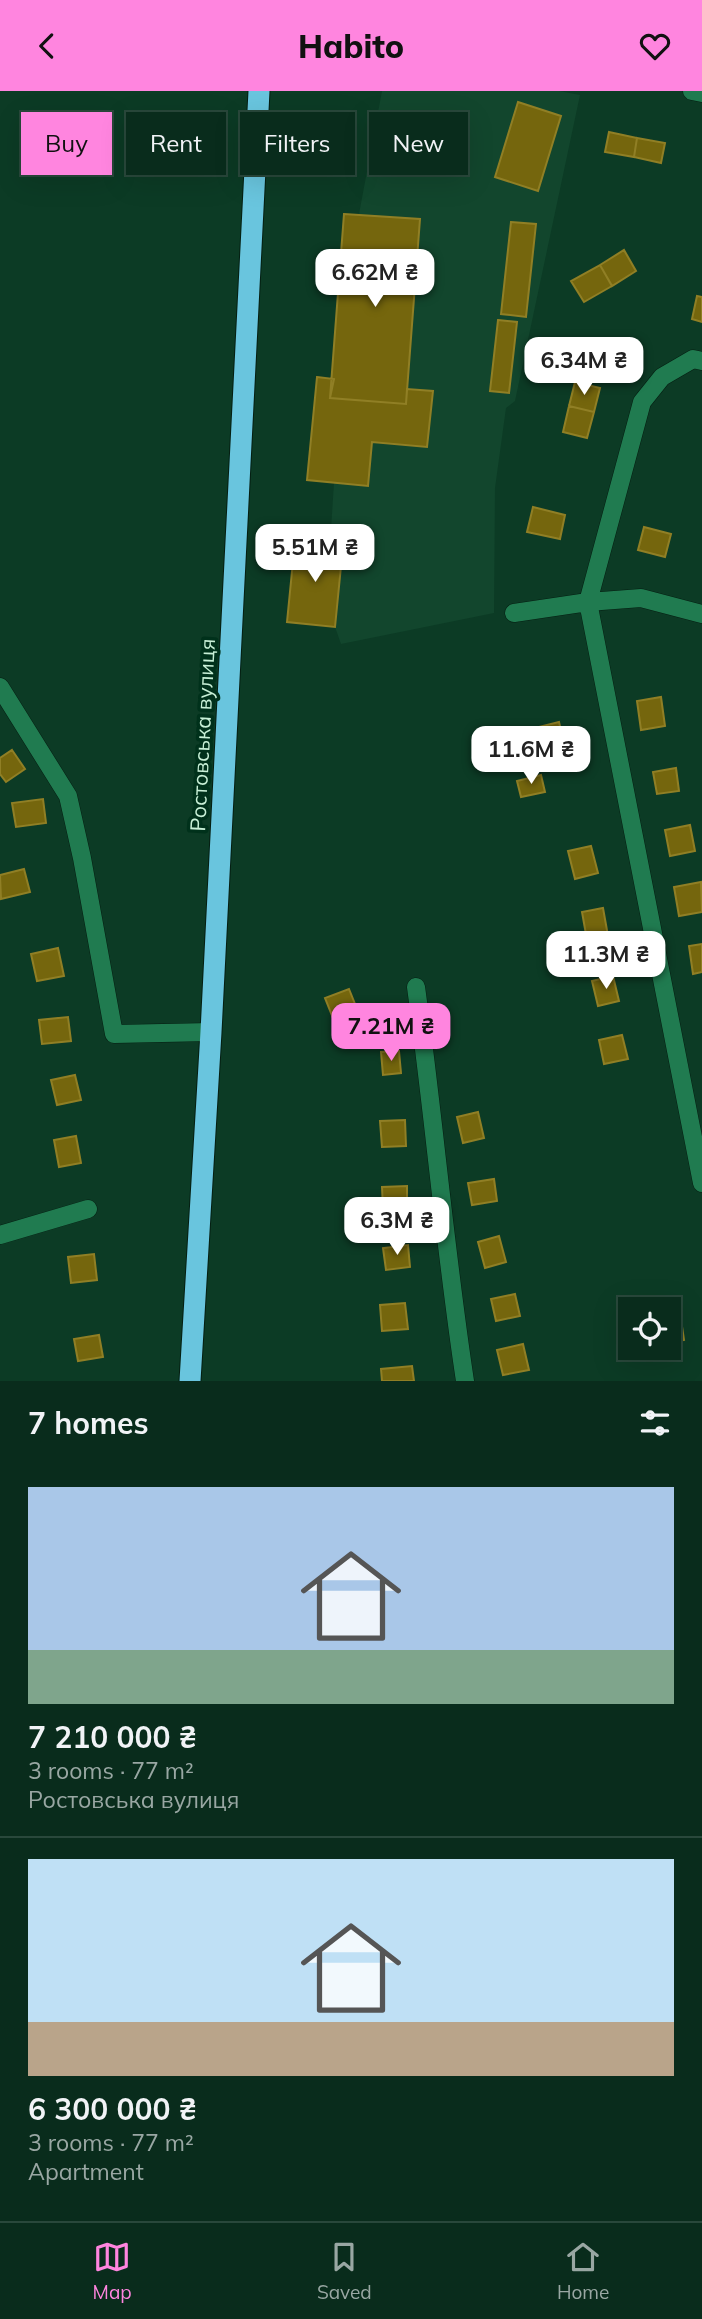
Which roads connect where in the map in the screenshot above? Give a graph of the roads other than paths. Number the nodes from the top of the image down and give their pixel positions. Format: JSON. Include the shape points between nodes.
{"nodes":[{"id":1,"x":259,"y":91,"type":"edge"},
{"id":2,"x":692,"y":91,"type":"edge"},
{"id":3,"x":702,"y":93,"type":"edge"},
{"id":4,"x":702,"y":361,"type":"edge"},
{"id":5,"x":587,"y":602,"type":"junction"},
{"id":6,"x":514,"y":613,"type":"dead end"},
{"id":7,"x":702,"y":614,"type":"edge"},
{"id":8,"x":0,"y":687,"type":"edge"},
{"id":9,"x":416,"y":987,"type":"dead end"},
{"id":10,"x":211,"y":1032,"type":"junction"},
{"id":11,"x":702,"y":1183,"type":"edge"},
{"id":12,"x":88,"y":1209,"type":"dead end"},
{"id":13,"x":0,"y":1235,"type":"edge"},
{"id":14,"x":190,"y":1381,"type":"edge"},
{"id":15,"x":465,"y":1381,"type":"edge"}],
"edges":[{"from":1,"to":10,"type":"highway","name":"Ростовська вулиця"},
{"from":2,"to":3,"type":"street"},
{"from":4,"to":5,"type":"street","via":[[693,359],[662,377],[642,402]]},
{"from":5,"to":6,"type":"street"},
{"from":5,"to":7,"type":"street","via":[[641,598]]},
{"from":5,"to":11,"type":"street"},
{"from":8,"to":10,"type":"street","via":[[68,796],[114,1034]]},
{"from":9,"to":15,"type":"street"},
{"from":10,"to":14,"type":"highway","name":"Ростовська вулиця"},
{"from":12,"to":13,"type":"street"}]}
